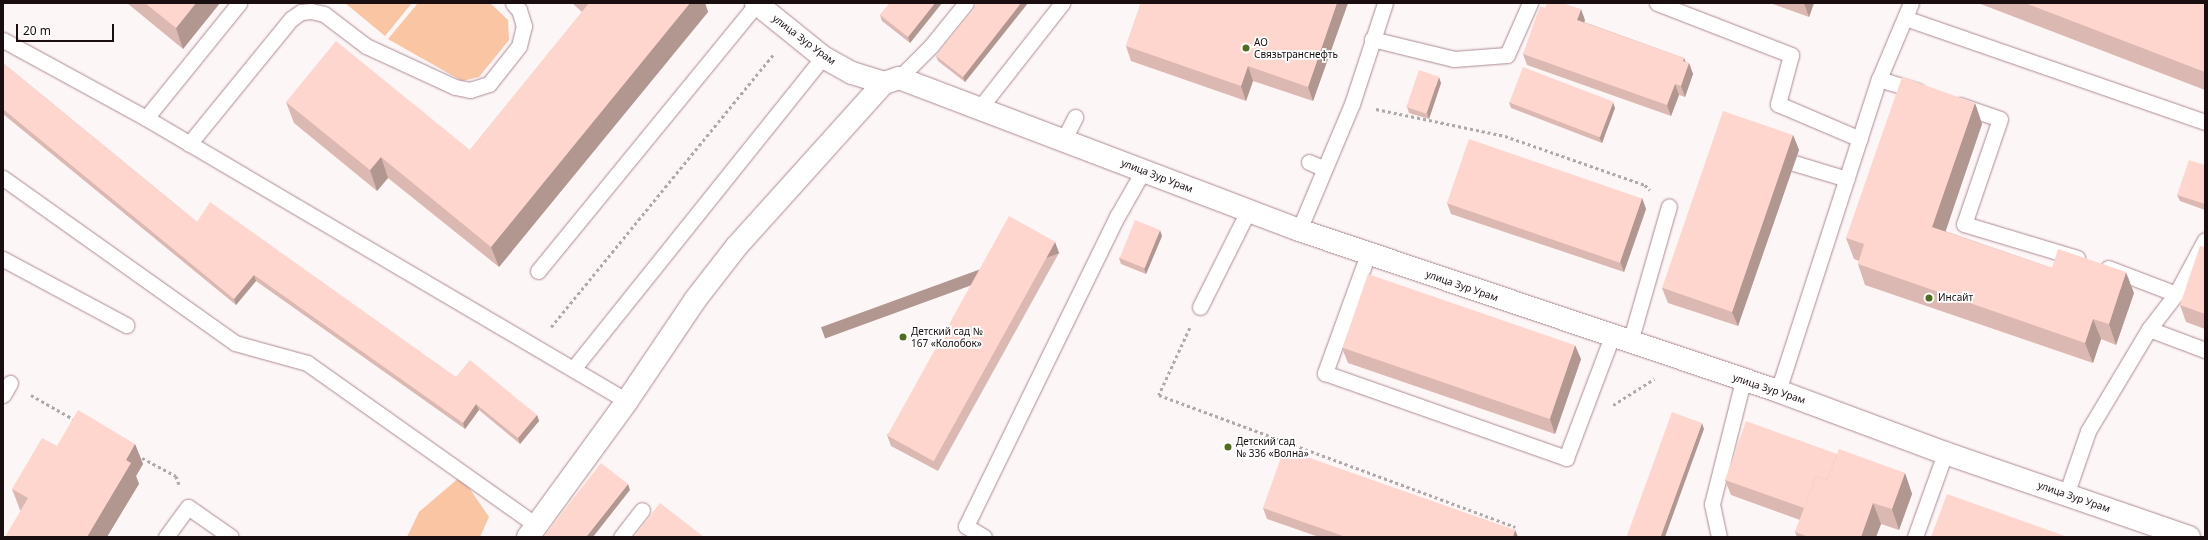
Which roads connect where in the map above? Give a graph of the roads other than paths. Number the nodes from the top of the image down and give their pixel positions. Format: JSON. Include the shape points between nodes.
{"nodes":[{"id":1,"x":239,"y":3,"type":"edge"},
{"id":2,"x":512,"y":3,"type":"edge"},
{"id":3,"x":756,"y":3,"type":"edge"},
{"id":4,"x":966,"y":3,"type":"edge"},
{"id":5,"x":1062,"y":3,"type":"edge"},
{"id":6,"x":1385,"y":3,"type":"edge"},
{"id":7,"x":1530,"y":3,"type":"edge"},
{"id":8,"x":1657,"y":3,"type":"edge"},
{"id":9,"x":1911,"y":3,"type":"edge"},
{"id":10,"x":1906,"y":18,"type":"junction"},
{"id":11,"x":1372,"y":39,"type":"junction"},
{"id":12,"x":3,"y":40,"type":"edge"},
{"id":13,"x":823,"y":57,"type":"junction"},
{"id":14,"x":1879,"y":79,"type":"junction"},
{"id":15,"x":891,"y":81,"type":"junction"},
{"id":16,"x":1935,"y":97,"type":"edge"},
{"id":17,"x":1949,"y":102,"type":"edge"},
{"id":18,"x":979,"y":109,"type":"junction"},
{"id":19,"x":146,"y":118,"type":"junction"},
{"id":20,"x":1075,"y":118,"type":"dead end"},
{"id":21,"x":2205,"y":122,"type":"edge"},
{"id":22,"x":1860,"y":139,"type":"junction"},
{"id":23,"x":1063,"y":141,"type":"junction"},
{"id":24,"x":189,"y":144,"type":"junction"},
{"id":25,"x":1309,"y":162,"type":"dead end"},
{"id":26,"x":1794,"y":163,"type":"dead end"},
{"id":27,"x":1325,"y":169,"type":"junction"},
{"id":28,"x":1143,"y":171,"type":"junction"},
{"id":29,"x":3,"y":178,"type":"edge"},
{"id":30,"x":1847,"y":179,"type":"junction"},
{"id":31,"x":1669,"y":206,"type":"road end"},
{"id":32,"x":1248,"y":211,"type":"junction"},
{"id":33,"x":1299,"y":230,"type":"junction"},
{"id":34,"x":2205,"y":240,"type":"edge"},
{"id":35,"x":1368,"y":254,"type":"junction"},
{"id":36,"x":3,"y":259,"type":"edge"},
{"id":37,"x":538,"y":271,"type":"dead end"},
{"id":38,"x":2176,"y":294,"type":"junction"},
{"id":39,"x":1200,"y":307,"type":"road end"},
{"id":40,"x":126,"y":326,"type":"dead end"},
{"id":41,"x":2149,"y":329,"type":"junction"},
{"id":42,"x":1621,"y":339,"type":"junction"},
{"id":43,"x":2205,"y":350,"type":"edge"},
{"id":44,"x":573,"y":369,"type":"junction"},
{"id":45,"x":1743,"y":381,"type":"junction"},
{"id":46,"x":1778,"y":391,"type":"junction"},
{"id":47,"x":627,"y":401,"type":"junction"},
{"id":48,"x":1945,"y":453,"type":"junction"},
{"id":49,"x":2066,"y":495,"type":"junction"},
{"id":50,"x":642,"y":510,"type":"dead end"},
{"id":51,"x":532,"y":531,"type":"edge"},
{"id":52,"x":166,"y":537,"type":"edge"},
{"id":53,"x":231,"y":537,"type":"edge"},
{"id":54,"x":621,"y":537,"type":"edge"},
{"id":55,"x":984,"y":537,"type":"edge"},
{"id":56,"x":1719,"y":537,"type":"edge"},
{"id":57,"x":1915,"y":537,"type":"edge"},
{"id":58,"x":2189,"y":537,"type":"edge"}],
"edges":[{"from":1,"to":19,"type":"lane"},
{"from":2,"to":24,"type":"lane","via":[[519,10],[524,26],[519,46],[488,84],[470,90],[455,87],[366,46],[324,14],[302,12],[291,19]]},
{"from":3,"to":13,"type":"street","name":"улица Зур Урам"},
{"from":3,"to":37,"type":"lane"},
{"from":4,"to":15,"type":"lane","via":[[931,46]]},
{"from":5,"to":18,"type":"lane"},
{"from":6,"to":11,"type":"lane"},
{"from":7,"to":11,"type":"lane","via":[[1507,55],[1454,59]]},
{"from":8,"to":22,"type":"lane","via":[[1792,55],[1778,104]]},
{"from":9,"to":10,"type":"lane"},
{"from":10,"to":14,"type":"lane"},
{"from":10,"to":21,"type":"lane"},
{"from":11,"to":27,"type":"lane","via":[[1352,104]]},
{"from":12,"to":19,"type":"lane"},
{"from":13,"to":15,"type":"street","name":"улица Зур Урам","via":[[852,73]]},
{"from":13,"to":44,"type":"lane"},
{"from":14,"to":16,"type":"lane"},
{"from":14,"to":22,"type":"lane"},
{"from":15,"to":18,"type":"street","name":"улица Зур Урам"},
{"from":15,"to":47,"type":"street","via":[[737,246],[695,300]]},
{"from":17,"to":38,"type":"lane","via":[[2000,119],[1964,224],[2133,275]]},
{"from":18,"to":23,"type":"street","name":"улица Зур Урам"},
{"from":19,"to":24,"type":"lane"},
{"from":20,"to":23,"type":"lane"},
{"from":22,"to":30,"type":"lane"},
{"from":23,"to":28,"type":"street","name":"улица Зур Урам"},
{"from":24,"to":44,"type":"lane"},
{"from":25,"to":27,"type":"lane"},
{"from":26,"to":30,"type":"lane"},
{"from":27,"to":33,"type":"lane"},
{"from":28,"to":32,"type":"street","name":"улица Зур Урам"},
{"from":28,"to":55,"type":"lane","via":[[1118,215],[966,526]]},
{"from":29,"to":51,"type":"lane","via":[[235,344],[307,363]]},
{"from":30,"to":46,"type":"lane"},
{"from":31,"to":42,"type":"lane"},
{"from":32,"to":33,"type":"street","name":"улица Зур Урам"},
{"from":32,"to":39,"type":"lane"},
{"from":33,"to":35,"type":"street","name":"улица Зур Урам"},
{"from":34,"to":38,"type":"lane"},
{"from":35,"to":42,"type":"street","name":"улица Зур Урам"},
{"from":35,"to":42,"type":"lane","via":[[1325,373],[1566,458],[1578,426]]},
{"from":36,"to":40,"type":"lane"},
{"from":38,"to":41,"type":"lane"},
{"from":41,"to":43,"type":"lane"},
{"from":41,"to":49,"type":"lane","via":[[2088,431]]},
{"from":42,"to":45,"type":"street","name":"улица Зур Урам"},
{"from":44,"to":47,"type":"lane"},
{"from":45,"to":46,"type":"street","name":"улица Зур Урам"},
{"from":45,"to":56,"type":"lane","via":[[1712,504]]},
{"from":46,"to":48,"type":"street","name":"улица Зур Урам"},
{"from":47,"to":51,"type":"street"},
{"from":48,"to":49,"type":"street","name":"улица Зур Урам"},
{"from":48,"to":57,"type":"lane"},
{"from":49,"to":58,"type":"street","name":"улица Зур Урам"},
{"from":50,"to":54,"type":"lane"},
{"from":52,"to":53,"type":"lane","via":[[188,507]]}]}
